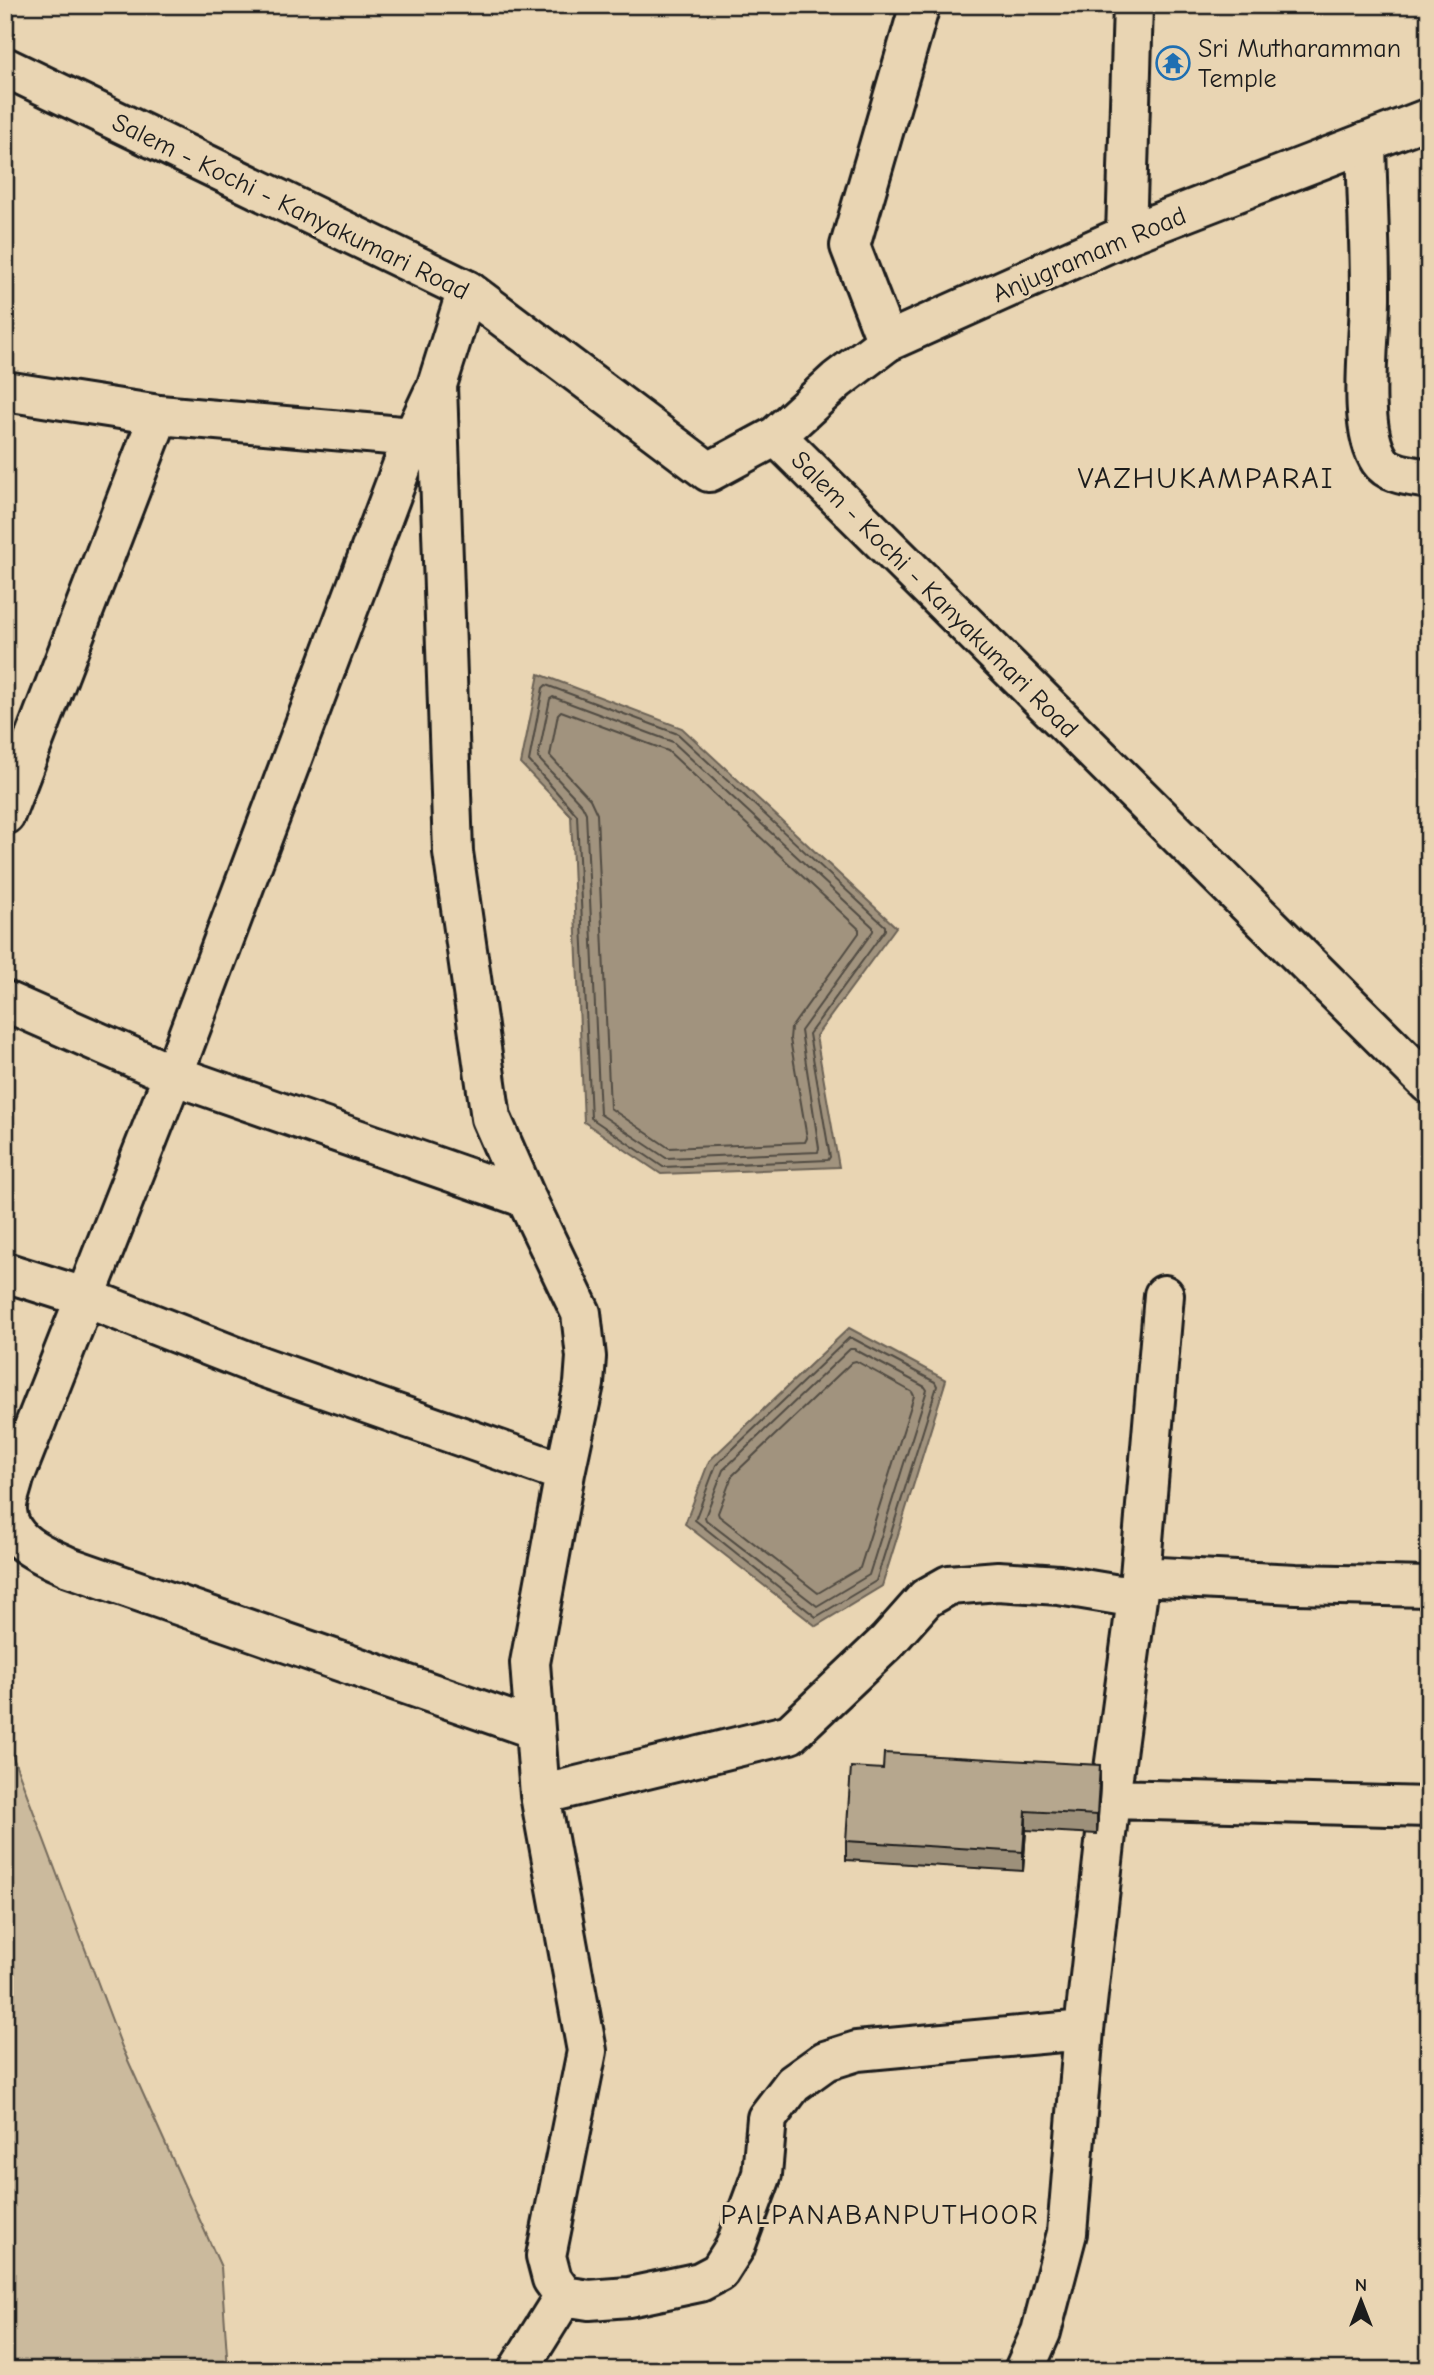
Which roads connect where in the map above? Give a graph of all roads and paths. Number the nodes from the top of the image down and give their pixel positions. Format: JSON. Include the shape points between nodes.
{"nodes":[{"id":1,"x":920,"y":5,"type":"edge"},
{"id":2,"x":1133,"y":5,"type":"edge"},
{"id":3,"x":5,"y":67,"type":"edge"},
{"id":4,"x":1429,"y":118,"type":"edge"},
{"id":5,"x":1366,"y":142,"type":"junction"},
{"id":6,"x":1126,"y":235,"type":"junction"},
{"id":7,"x":467,"y":290,"type":"junction"},
{"id":8,"x":887,"y":342,"type":"junction"},
{"id":9,"x":437,"y":385,"type":"junction"},
{"id":10,"x":5,"y":391,"type":"edge"},
{"id":11,"x":159,"y":415,"type":"junction"},
{"id":12,"x":776,"y":436,"type":"junction"},
{"id":13,"x":413,"y":438,"type":"junction"},
{"id":14,"x":1429,"y":479,"type":"edge"},
{"id":15,"x":5,"y":815,"type":"edge"},
{"id":16,"x":5,"y":1001,"type":"edge"},
{"id":17,"x":173,"y":1075,"type":"junction"},
{"id":18,"x":1429,"y":1084,"type":"edge"},
{"id":19,"x":526,"y":1198,"type":"junction"},
{"id":20,"x":5,"y":1272,"type":"edge"},
{"id":21,"x":1164,"y":1295,"type":"dead end"},
{"id":22,"x":84,"y":1297,"type":"junction"},
{"id":23,"x":565,"y":1474,"type":"junction"},
{"id":24,"x":1138,"y":1587,"type":"junction"},
{"id":25,"x":1429,"y":1587,"type":"edge"},
{"id":26,"x":536,"y":1730,"type":"junction"},
{"id":27,"x":540,"y":1795,"type":"junction"},
{"id":28,"x":1110,"y":1798,"type":"junction"},
{"id":29,"x":1429,"y":1807,"type":"edge"},
{"id":30,"x":1084,"y":2031,"type":"junction"},
{"id":31,"x":564,"y":2296,"type":"junction"},
{"id":32,"x":518,"y":2370,"type":"edge"},
{"id":33,"x":1024,"y":2370,"type":"edge"}],
"edges":[{"from":1,"to":8,"type":"street","via":[[850,246]]},
{"from":2,"to":6,"type":"street"},
{"from":3,"to":7,"type":"street","name":"Salem - Kochi - Kanyakumari Road"},
{"from":4,"to":5,"type":"street","name":"Anjugramam Road"},
{"from":5,"to":6,"type":"street","name":"Anjugramam Road"},
{"from":5,"to":14,"type":"street","via":[[1370,293],[1366,417],[1370,439],[1389,469]]},
{"from":6,"to":8,"type":"street","name":"Anjugramam Road"},
{"from":7,"to":9,"type":"street"},
{"from":7,"to":12,"type":"street","name":"Salem - Kochi - Kanyakumari Road","via":[[709,472]]},
{"from":8,"to":12,"type":"street","name":"Anjugramam Road"},
{"from":9,"to":13,"type":"street"},
{"from":9,"to":19,"type":"street","via":[[453,852],[491,1118]]},
{"from":10,"to":11,"type":"street"},
{"from":11,"to":13,"type":"street"},
{"from":11,"to":15,"type":"street"},
{"from":12,"to":18,"type":"street","name":"Salem - Kochi - Kanyakumari Road"},
{"from":13,"to":17,"type":"street"},
{"from":16,"to":17,"type":"street"},
{"from":17,"to":19,"type":"street"},
{"from":17,"to":22,"type":"street"},
{"from":19,"to":23,"type":"street","via":[[581,1313],[584,1384]]},
{"from":20,"to":22,"type":"street"},
{"from":21,"to":24,"type":"street"},
{"from":22,"to":23,"type":"street","via":[[260,1366]]},
{"from":22,"to":26,"type":"street","via":[[14,1478],[6,1509],[11,1531],[33,1550],[69,1567]]},
{"from":23,"to":26,"type":"street","via":[[530,1663]]},
{"from":24,"to":25,"type":"street"},
{"from":24,"to":27,"type":"street","via":[[998,1581],[949,1585],[926,1598],[887,1642],[790,1734]]},
{"from":24,"to":28,"type":"street"},
{"from":26,"to":27,"type":"street"},
{"from":27,"to":31,"type":"street","via":[[587,2051],[547,2256],[552,2279]]},
{"from":28,"to":29,"type":"street"},
{"from":28,"to":30,"type":"street"},
{"from":30,"to":31,"type":"street","via":[[858,2051],[825,2061],[793,2084],[767,2118],[762,2174],[735,2247],[719,2272],[700,2282],[629,2297],[589,2300]]},
{"from":30,"to":33,"type":"street","via":[[1066,2233],[1041,2332]]},
{"from":31,"to":32,"type":"street"}]}
